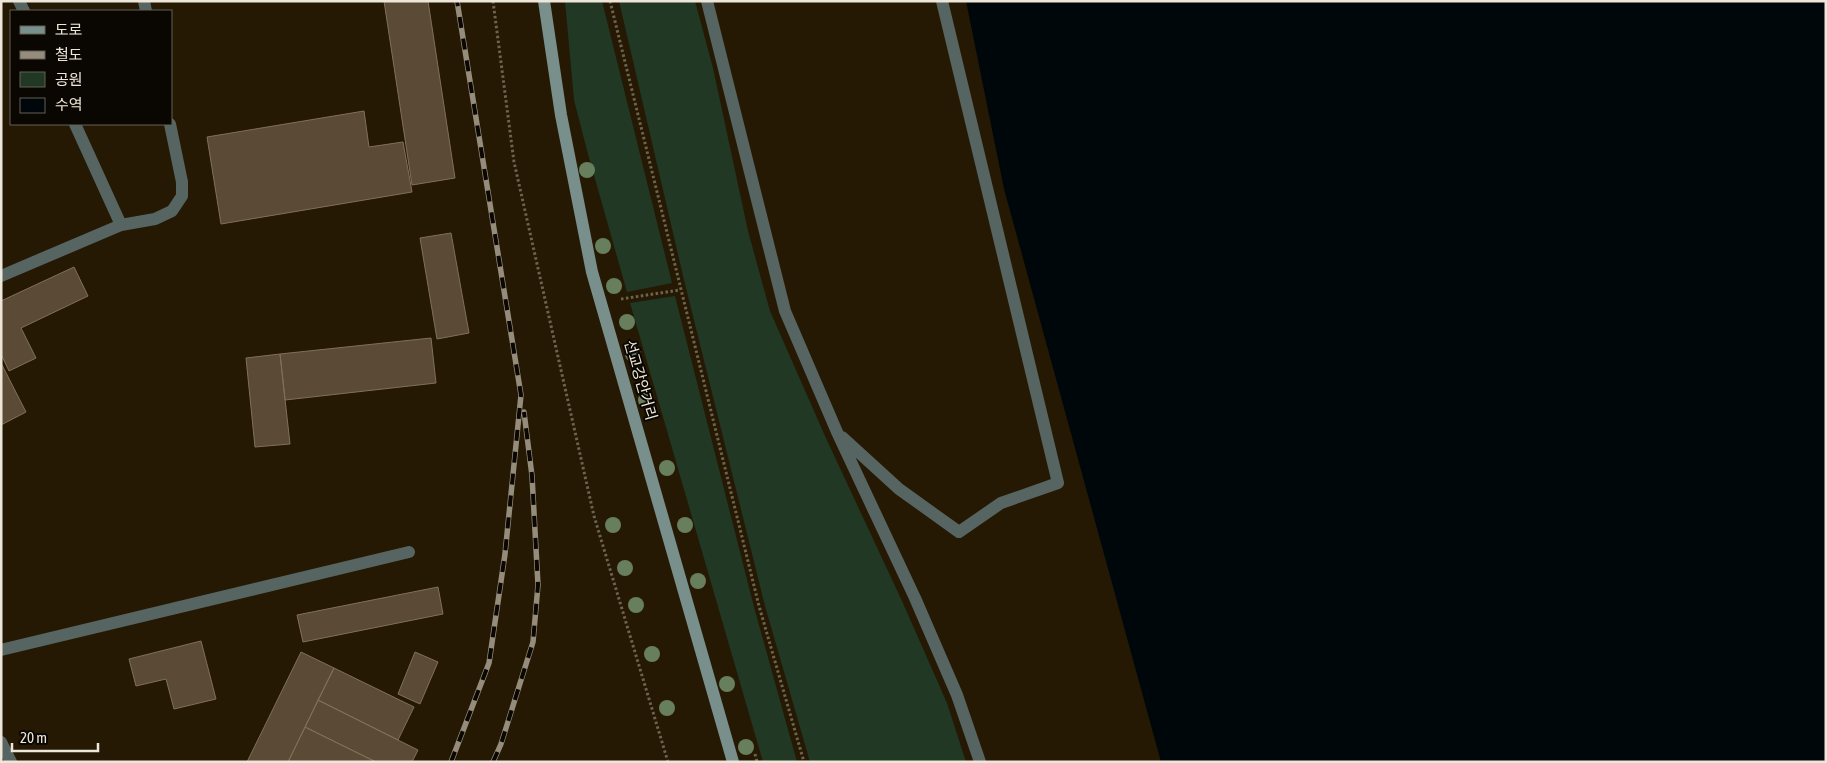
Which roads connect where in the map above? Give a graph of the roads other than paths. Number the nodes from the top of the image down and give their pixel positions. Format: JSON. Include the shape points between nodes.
{"nodes":[{"id":1,"x":544,"y":1,"type":"edge"},
{"id":2,"x":707,"y":1,"type":"edge"},
{"id":3,"x":942,"y":1,"type":"edge"},
{"id":4,"x":75,"y":125,"type":"edge"},
{"id":5,"x":170,"y":125,"type":"edge"},
{"id":6,"x":121,"y":225,"type":"junction"},
{"id":7,"x":1,"y":276,"type":"edge"},
{"id":8,"x":837,"y":432,"type":"junction"},
{"id":9,"x":409,"y":552,"type":"dead end"},
{"id":10,"x":1,"y":650,"type":"edge"},
{"id":11,"x":1,"y":742,"type":"edge"},
{"id":12,"x":11,"y":762,"type":"edge"},
{"id":13,"x":733,"y":762,"type":"edge"},
{"id":14,"x":980,"y":762,"type":"edge"}],
"edges":[{"from":1,"to":13,"type":"main road","name":"선교강안거리","via":[[561,115],[592,272]]},
{"from":2,"to":8,"type":"lane","via":[[785,312]]},
{"from":3,"to":8,"type":"lane","via":[[1058,483],[1001,503],[959,532],[899,489]]},
{"from":4,"to":6,"type":"lane"},
{"from":5,"to":6,"type":"lane","via":[[182,196],[172,211],[156,219]]},
{"from":6,"to":7,"type":"lane"},
{"from":8,"to":14,"type":"lane","via":[[938,651]]},
{"from":9,"to":10,"type":"lane"},
{"from":11,"to":12,"type":"lane"}]}
